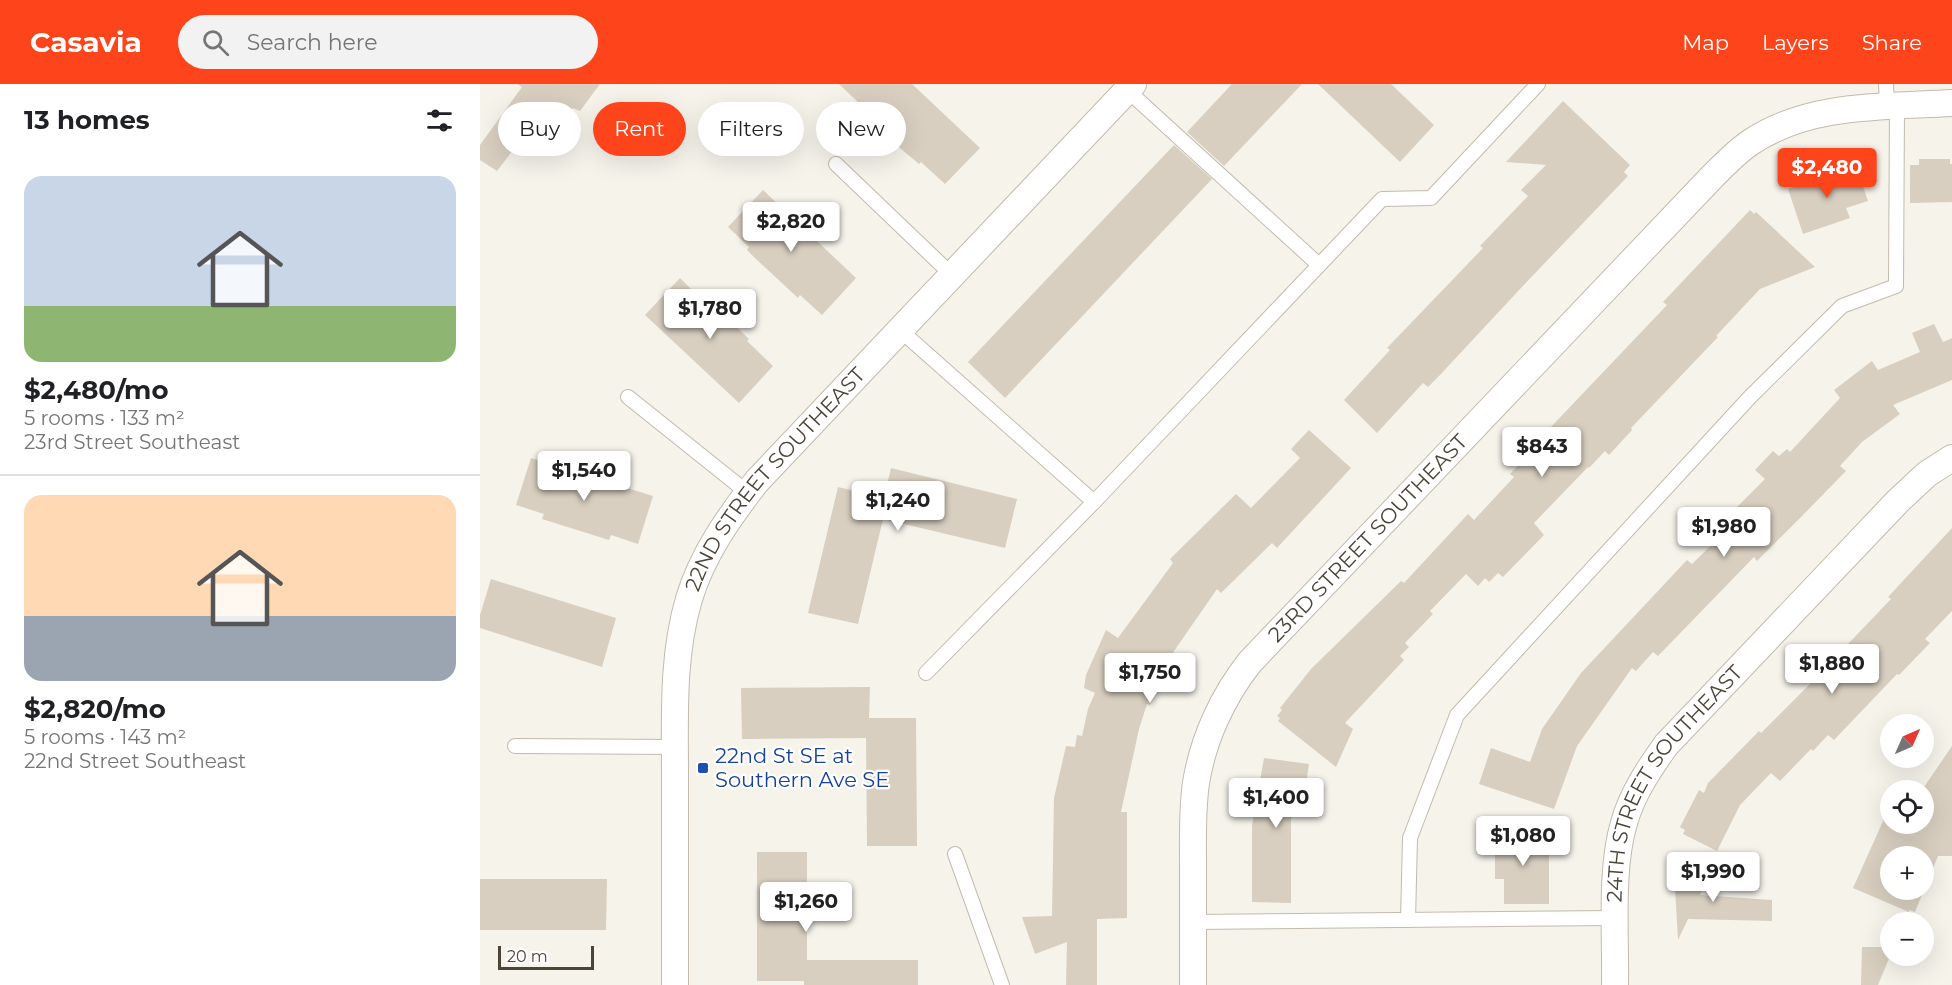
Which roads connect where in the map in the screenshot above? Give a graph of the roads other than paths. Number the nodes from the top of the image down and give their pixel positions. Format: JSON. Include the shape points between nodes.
{"nodes":[{"id":1,"x":1538,"y":84,"type":"edge"},
{"id":2,"x":1130,"y":87,"type":"edge"},
{"id":3,"x":1890,"y":99,"type":"edge"},
{"id":4,"x":1952,"y":103,"type":"edge"},
{"id":5,"x":836,"y":164,"type":"dead end"},
{"id":6,"x":1319,"y":265,"type":"junction"},
{"id":7,"x":952,"y":275,"type":"junction"},
{"id":8,"x":900,"y":330,"type":"junction"},
{"id":9,"x":628,"y":397,"type":"dead end"},
{"id":10,"x":1952,"y":458,"type":"edge"},
{"id":11,"x":748,"y":493,"type":"junction"},
{"id":12,"x":1094,"y":502,"type":"junction"},
{"id":13,"x":926,"y":673,"type":"dead end"},
{"id":14,"x":515,"y":746,"type":"dead end"},
{"id":15,"x":675,"y":747,"type":"junction"},
{"id":16,"x":955,"y":854,"type":"dead end"},
{"id":17,"x":1616,"y":918,"type":"junction"},
{"id":18,"x":1408,"y":920,"type":"junction"},
{"id":19,"x":1193,"y":922,"type":"junction"},
{"id":20,"x":675,"y":985,"type":"edge"},
{"id":21,"x":1002,"y":985,"type":"edge"},
{"id":22,"x":1194,"y":985,"type":"edge"},
{"id":23,"x":1615,"y":985,"type":"edge"}],
"edges":[{"from":1,"to":6,"type":"lane","via":[[1431,198],[1382,199]]},
{"from":2,"to":6,"type":"lane"},
{"from":2,"to":7,"type":"street","name":"22ND STREET SOUTHEAST"},
{"from":3,"to":4,"type":"street","name":"23RD STREET SOUTHEAST"},
{"from":3,"to":18,"type":"lane","via":[[1896,286],[1842,306],[1750,397],[1457,715],[1410,838]]},
{"from":3,"to":19,"type":"street","name":"23RD STREET SOUTHEAST","via":[[1798,120],[1760,136],[1731,158],[1250,662],[1220,710],[1196,782]]},
{"from":5,"to":7,"type":"lane"},
{"from":6,"to":12,"type":"lane"},
{"from":7,"to":8,"type":"street","name":"22ND STREET SOUTHEAST"},
{"from":8,"to":11,"type":"street","name":"22ND STREET SOUTHEAST"},
{"from":8,"to":12,"type":"lane"},
{"from":9,"to":11,"type":"lane"},
{"from":10,"to":17,"type":"street","name":"24TH STREET SOUTHEAST","via":[[1927,474],[1898,501],[1666,746],[1650,768],[1623,824],[1617,858]]},
{"from":11,"to":15,"type":"street","name":"22ND STREET SOUTHEAST","via":[[709,550],[689,598],[675,679]]},
{"from":12,"to":13,"type":"lane"},
{"from":14,"to":15,"type":"lane"},
{"from":15,"to":20,"type":"street","name":"22ND STREET SOUTHEAST"},
{"from":16,"to":21,"type":"lane"},
{"from":17,"to":18,"type":"lane"},
{"from":17,"to":23,"type":"street","name":"24TH STREET SOUTHEAST"},
{"from":18,"to":19,"type":"lane"},
{"from":19,"to":22,"type":"street","name":"23RD STREET SOUTHEAST"}]}
